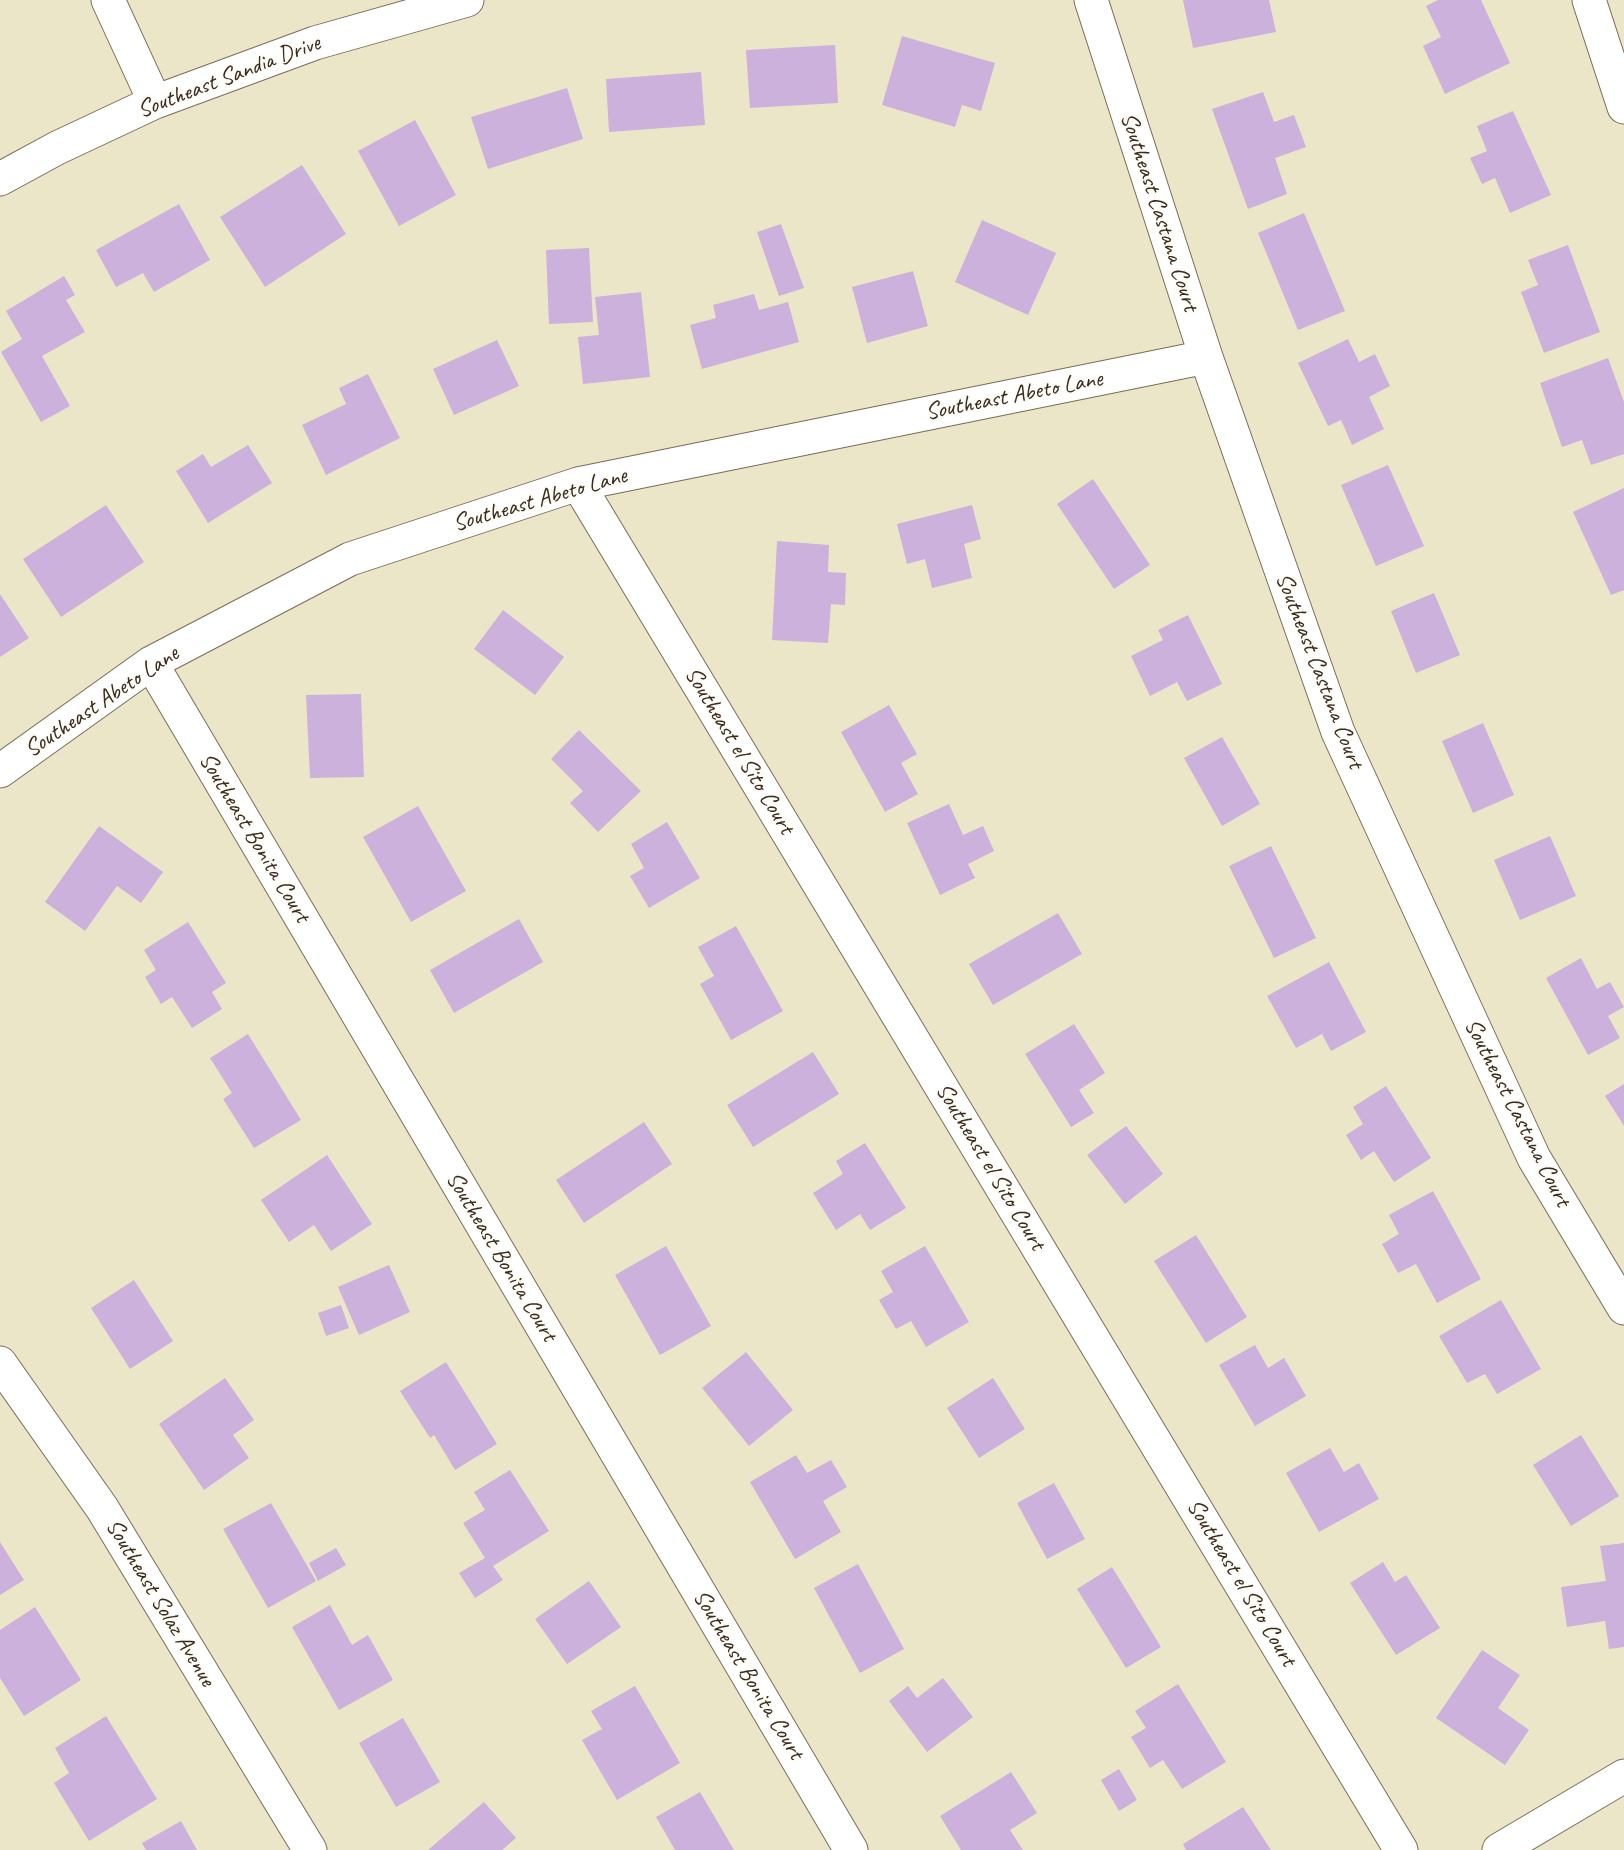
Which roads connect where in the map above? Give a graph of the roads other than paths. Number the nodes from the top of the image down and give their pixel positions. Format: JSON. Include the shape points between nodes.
{"nodes":[{"id":1,"x":108,"y":0,"type":"edge"},
{"id":2,"x":467,"y":0,"type":"edge"},
{"id":3,"x":1091,"y":0,"type":"edge"},
{"id":4,"x":1589,"y":0,"type":"edge"},
{"id":5,"x":155,"y":102,"type":"junction"},
{"id":6,"x":1624,"y":107,"type":"edge"},
{"id":7,"x":0,"y":179,"type":"edge"},
{"id":8,"x":1206,"y":357,"type":"junction"},
{"id":9,"x":578,"y":484,"type":"junction"},
{"id":10,"x":151,"y":663,"type":"junction"},
{"id":11,"x":0,"y":771,"type":"edge"},
{"id":12,"x":1624,"y":1308,"type":"edge"},
{"id":13,"x":0,"y":1363,"type":"edge"},
{"id":14,"x":1624,"y":1776,"type":"edge"},
{"id":15,"x":310,"y":1850,"type":"edge"},
{"id":16,"x":851,"y":1850,"type":"edge"},
{"id":17,"x":1401,"y":1850,"type":"edge"},
{"id":18,"x":1499,"y":1850,"type":"edge"}],
"edges":[{"from":1,"to":5,"type":"street"},
{"from":2,"to":5,"type":"street","name":"Southeast Sandia Drive","via":[[315,43]]},
{"from":3,"to":8,"type":"street","name":"Southeast Castana Court"},
{"from":4,"to":6,"type":"street"},
{"from":5,"to":7,"type":"street","name":"Southeast Sandia Drive"},
{"from":8,"to":9,"type":"street","name":"Southeast Abeto Lane"},
{"from":8,"to":12,"type":"street","name":"Southeast Castana Court","via":[[1338,732],[1534,1158]]},
{"from":9,"to":10,"type":"street","name":"Southeast Abeto Lane","via":[[350,559]]},
{"from":9,"to":17,"type":"street","name":"Southeast el Sito Court"},
{"from":10,"to":11,"type":"street","name":"Southeast Abeto Lane"},
{"from":10,"to":16,"type":"street","name":"Southeast Bonita Court"},
{"from":13,"to":15,"type":"street","name":"Southeast Solaz Avenue","via":[[102,1508]]},
{"from":14,"to":18,"type":"street"}]}
